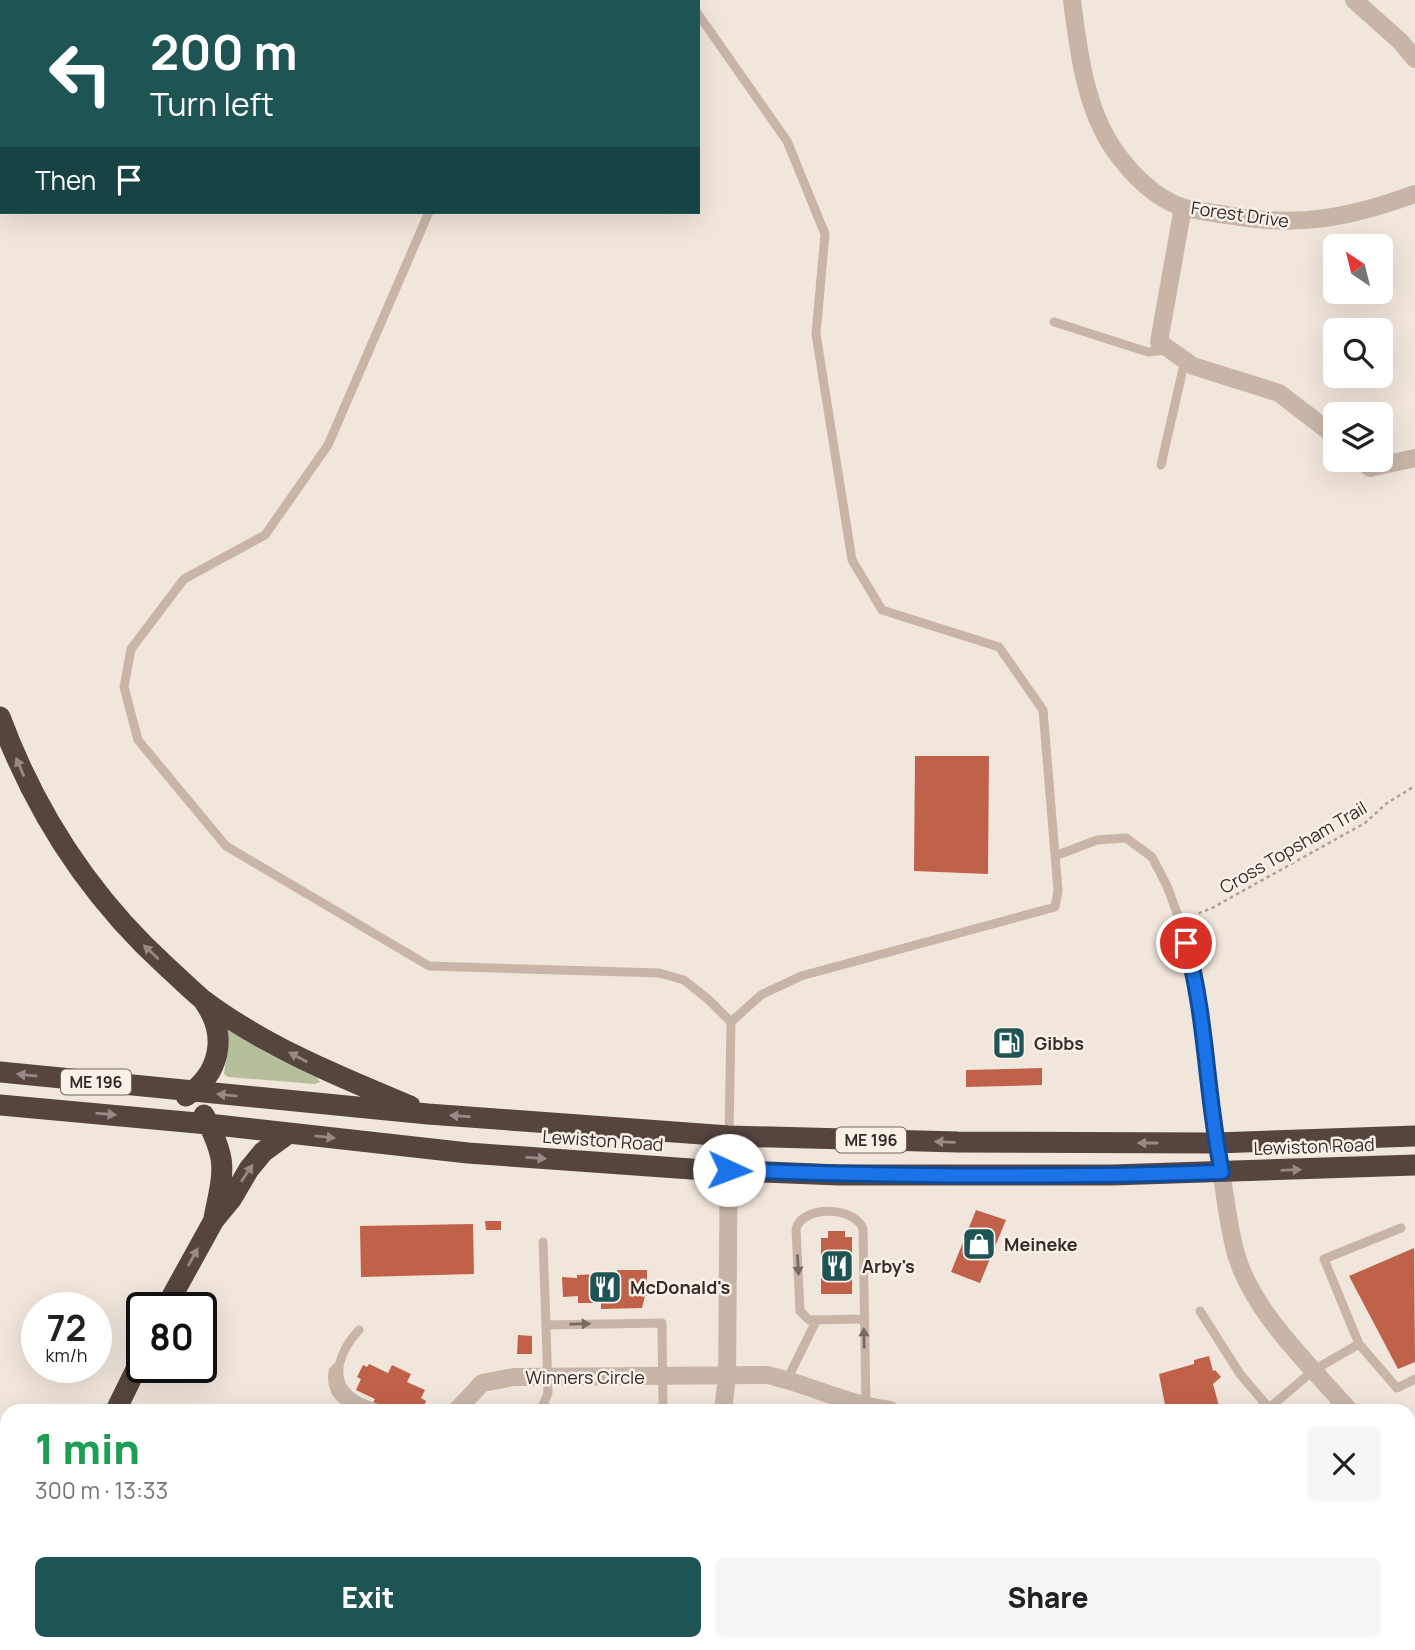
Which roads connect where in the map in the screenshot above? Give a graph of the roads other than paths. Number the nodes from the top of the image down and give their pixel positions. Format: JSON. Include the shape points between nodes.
{"nodes":[{"id":1,"x":1072,"y":0,"type":"edge"},
{"id":2,"x":1354,"y":0,"type":"edge"},
{"id":3,"x":700,"y":17,"type":"edge"},
{"id":4,"x":1415,"y":59,"type":"edge"},
{"id":5,"x":1415,"y":194,"type":"edge"},
{"id":6,"x":1183,"y":207,"type":"junction"},
{"id":7,"x":428,"y":214,"type":"edge"},
{"id":8,"x":1054,"y":322,"type":"dead end"},
{"id":9,"x":1169,"y":350,"type":"junction"},
{"id":10,"x":1185,"y":360,"type":"junction"},
{"id":11,"x":1323,"y":427,"type":"edge"},
{"id":12,"x":1415,"y":458,"type":"edge"},
{"id":13,"x":1393,"y":463,"type":"edge"},
{"id":14,"x":1161,"y":465,"type":"dead end"},
{"id":15,"x":0,"y":717,"type":"edge"},
{"id":16,"x":1055,"y":856,"type":"junction"},
{"id":17,"x":201,"y":998,"type":"junction"},
{"id":18,"x":731,"y":1022,"type":"junction"},
{"id":19,"x":0,"y":1072,"type":"edge"},
{"id":20,"x":192,"y":1092,"type":"junction"},
{"id":21,"x":0,"y":1105,"type":"edge"},
{"id":22,"x":428,"y":1114,"type":"junction"},
{"id":23,"x":152,"y":1118,"type":"junction"},
{"id":24,"x":208,"y":1124,"type":"junction"},
{"id":25,"x":289,"y":1133,"type":"junction"},
{"id":26,"x":730,"y":1136,"type":"junction"},
{"id":27,"x":1415,"y":1136,"type":"edge"},
{"id":28,"x":1216,"y":1143,"type":"junction"},
{"id":29,"x":1415,"y":1165,"type":"edge"},
{"id":30,"x":729,"y":1170,"type":"junction"},
{"id":31,"x":1222,"y":1172,"type":"junction"},
{"id":32,"x":214,"y":1220,"type":"junction"},
{"id":33,"x":1401,"y":1228,"type":"dead end"},
{"id":34,"x":543,"y":1242,"type":"dead end"},
{"id":35,"x":174,"y":1292,"type":"edge"},
{"id":36,"x":1200,"y":1311,"type":"dead end"},
{"id":37,"x":864,"y":1319,"type":"junction"},
{"id":38,"x":816,"y":1321,"type":"junction"},
{"id":39,"x":546,"y":1325,"type":"junction"},
{"id":40,"x":359,"y":1330,"type":"dead end"},
{"id":41,"x":1359,"y":1344,"type":"junction"},
{"id":42,"x":340,"y":1365,"type":"junction"},
{"id":43,"x":1314,"y":1370,"type":"junction"},
{"id":44,"x":546,"y":1377,"type":"junction"},
{"id":45,"x":662,"y":1377,"type":"junction"},
{"id":46,"x":727,"y":1377,"type":"junction"},
{"id":47,"x":1415,"y":1379,"type":"edge"},
{"id":48,"x":787,"y":1380,"type":"junction"},
{"id":49,"x":129,"y":1383,"type":"edge"},
{"id":50,"x":119,"y":1404,"type":"edge"},
{"id":51,"x":346,"y":1404,"type":"edge"},
{"id":52,"x":368,"y":1404,"type":"edge"},
{"id":53,"x":463,"y":1404,"type":"edge"},
{"id":54,"x":543,"y":1404,"type":"edge"},
{"id":55,"x":663,"y":1404,"type":"edge"},
{"id":56,"x":724,"y":1404,"type":"edge"},
{"id":57,"x":857,"y":1404,"type":"edge"},
{"id":58,"x":866,"y":1404,"type":"edge"},
{"id":59,"x":1266,"y":1404,"type":"edge"},
{"id":60,"x":1276,"y":1404,"type":"edge"},
{"id":61,"x":1344,"y":1404,"type":"edge"}],
"edges":[{"from":1,"to":6,"type":"street","name":"Forest Drive","via":[[1090,100],[1112,147],[1147,187]]},
{"from":2,"to":4,"type":"street"},
{"from":3,"to":16,"type":"lane","via":[[787,141],[825,234],[816,334],[852,560],[882,610],[999,647],[1043,710]]},
{"from":5,"to":6,"type":"street","name":"Forest Drive","via":[[1364,211],[1301,222],[1259,221]]},
{"from":6,"to":9,"type":"street","via":[[1158,342]]},
{"from":7,"to":18,"type":"lane","via":[[328,445],[265,535],[184,579],[131,649],[124,687],[138,740],[226,846],[429,966],[659,973],[684,980]]},
{"from":8,"to":9,"type":"lane","via":[[1147,352]]},
{"from":9,"to":10,"type":"street"},
{"from":10,"to":11,"type":"street","via":[[1279,393]]},
{"from":10,"to":14,"type":"lane"},
{"from":12,"to":13,"type":"street"},
{"from":17,"to":15,"type":"highway","one_way":true,"via":[[132,934],[86,880],[33,794]]},
{"from":16,"to":18,"type":"lane","via":[[1055,907],[801,976],[761,995]]},
{"from":16,"to":28,"type":"lane","via":[[1097,840],[1126,838],[1152,857],[1180,921],[1192,965]]},
{"from":17,"to":20,"type":"highway","via":[[216,1025],[218,1045],[210,1074]]},
{"from":22,"to":17,"type":"highway","one_way":true,"via":[[305,1061]]},
{"from":18,"to":26,"type":"lane"},
{"from":20,"to":19,"type":"highway","name":"Lewiston Road","number":"ME 196","one_way":true},
{"from":22,"to":20,"type":"highway","name":"Lewiston Road","number":"ME 196","one_way":true},
{"from":20,"to":23,"type":"highway"},
{"from":20,"to":24,"type":"highway"},
{"from":21,"to":23,"type":"highway","name":"Lewiston Road","number":"ME 196","one_way":true},
{"from":26,"to":22,"type":"highway","name":"Lewiston Road","number":"ME 196","one_way":true},
{"from":23,"to":24,"type":"highway","name":"Lewiston Road","number":"ME 196"},
{"from":24,"to":25,"type":"highway","name":"Lewiston Road","number":"ME 196"},
{"from":24,"to":32,"type":"highway","via":[[223,1167]]},
{"from":25,"to":30,"type":"highway","name":"Lewiston Road","number":"ME 196","one_way":true,"via":[[468,1153]]},
{"from":32,"to":25,"type":"highway","one_way":true,"via":[[263,1153]]},
{"from":28,"to":26,"type":"highway","name":"Lewiston Road","number":"ME 196","one_way":true},
{"from":26,"to":30,"type":"street"},
{"from":27,"to":28,"type":"highway","name":"Lewiston Road","number":"ME 196"},
{"from":28,"to":31,"type":"street"},
{"from":31,"to":29,"type":"highway","name":"Lewiston Road","number":"ME 196","one_way":true},
{"from":30,"to":31,"type":"highway","name":"Lewiston Road","number":"ME 196","via":[[839,1175]]},
{"from":30,"to":46,"type":"street"},
{"from":31,"to":43,"type":"street","via":[[1237,1255],[1247,1280],[1284,1336]]},
{"from":35,"to":32,"type":"highway","one_way":true},
{"from":33,"to":41,"type":"lane","via":[[1324,1259]]},
{"from":34,"to":39,"type":"lane"},
{"from":36,"to":59,"type":"lane","via":[[1240,1374]]},
{"from":37,"to":38,"type":"lane"},
{"from":37,"to":38,"type":"lane","one_way":true,"via":[[861,1223],[848,1214],[812,1213],[796,1229],[800,1311]]},
{"from":58,"to":37,"type":"lane","one_way":true},
{"from":38,"to":48,"type":"lane"},
{"from":39,"to":44,"type":"lane"},
{"from":39,"to":45,"type":"lane","one_way":true,"via":[[662,1323]]},
{"from":40,"to":42,"type":"lane","via":[[346,1343]]},
{"from":41,"to":43,"type":"lane"},
{"from":41,"to":47,"type":"lane","via":[[1397,1388]]},
{"from":42,"to":51,"type":"lane","via":[[333,1371],[332,1382]]},
{"from":42,"to":52,"type":"lane","via":[[341,1387]]},
{"from":43,"to":60,"type":"lane"},
{"from":43,"to":61,"type":"street"},
{"from":44,"to":45,"type":"street","name":"Winners Circle"},
{"from":44,"to":53,"type":"street","name":"Winners Circle","via":[[482,1383]]},
{"from":44,"to":54,"type":"lane"},
{"from":45,"to":46,"type":"street","name":"Winners Circle"},
{"from":45,"to":55,"type":"lane"},
{"from":46,"to":48,"type":"street","name":"Winners Circle","via":[[767,1375]]},
{"from":46,"to":56,"type":"street"},
{"from":48,"to":57,"type":"street","name":"Winners Circle"},
{"from":49,"to":50,"type":"highway"}]}
